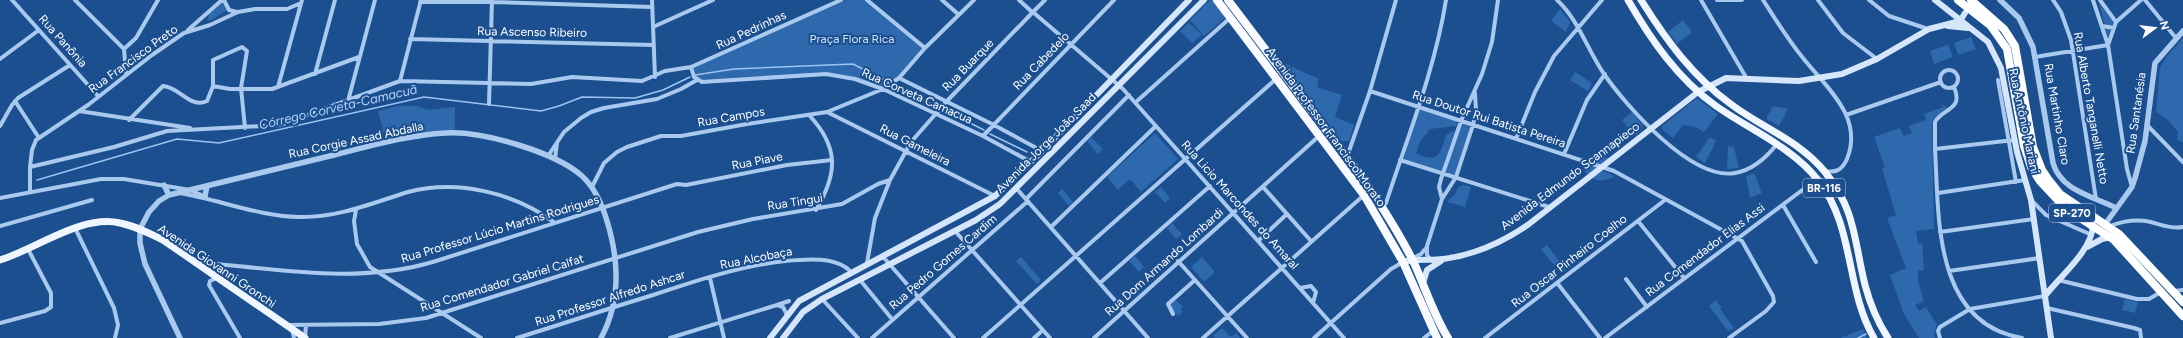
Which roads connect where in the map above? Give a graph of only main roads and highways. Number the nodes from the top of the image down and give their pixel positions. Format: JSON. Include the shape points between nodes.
{"nodes":[{"id":1,"x":1189,"y":0,"type":"edge"},
{"id":2,"x":1204,"y":0,"type":"edge"},
{"id":3,"x":1217,"y":0,"type":"edge"},
{"id":4,"x":1228,"y":0,"type":"edge"},
{"id":5,"x":1628,"y":0,"type":"edge"},
{"id":6,"x":1935,"y":0,"type":"edge"},
{"id":7,"x":1958,"y":0,"type":"edge"},
{"id":8,"x":1972,"y":0,"type":"edge"},
{"id":9,"x":1642,"y":1,"type":"edge"},
{"id":10,"x":1950,"y":12,"type":"junction"},
{"id":11,"x":1963,"y":17,"type":"junction"},
{"id":12,"x":1942,"y":26,"type":"junction"},
{"id":13,"x":1970,"y":28,"type":"junction"},
{"id":14,"x":1708,"y":86,"type":"junction"},
{"id":15,"x":1698,"y":92,"type":"junction"},
{"id":16,"x":1079,"y":112,"type":"junction"},
{"id":17,"x":1073,"y":119,"type":"junction"},
{"id":18,"x":1086,"y":120,"type":"junction"},
{"id":19,"x":1080,"y":126,"type":"junction"},
{"id":20,"x":2092,"y":226,"type":"junction"},
{"id":21,"x":2110,"y":238,"type":"junction"},
{"id":22,"x":916,"y":239,"type":"junction"},
{"id":23,"x":2087,"y":247,"type":"junction"},
{"id":24,"x":921,"y":248,"type":"junction"},
{"id":25,"x":1412,"y":259,"type":"junction"},
{"id":26,"x":1446,"y":259,"type":"junction"},
{"id":27,"x":0,"y":260,"type":"edge"},
{"id":28,"x":1403,"y":262,"type":"junction"},
{"id":29,"x":1423,"y":286,"type":"junction"},
{"id":30,"x":2045,"y":296,"type":"junction"},
{"id":31,"x":2183,"y":302,"type":"edge"},
{"id":32,"x":2183,"y":316,"type":"edge"},
{"id":33,"x":1435,"y":334,"type":"edge"},
{"id":34,"x":305,"y":338,"type":"edge"},
{"id":35,"x":770,"y":338,"type":"edge"},
{"id":36,"x":783,"y":338,"type":"edge"},
{"id":37,"x":1448,"y":338,"type":"edge"},
{"id":38,"x":1874,"y":338,"type":"edge"},
{"id":39,"x":1888,"y":338,"type":"edge"},
{"id":40,"x":2051,"y":338,"type":"edge"}],
"edges":[{"from":1,"to":16,"type":"main road","name":"Avenida Jorge João Saad"},
{"from":2,"to":18,"type":"main road","name":"Avenida Jorge João Saad"},
{"from":3,"to":28,"type":"highway","name":"Avenida Professor Francisco Morato","via":[[1364,195]]},
{"from":4,"to":25,"type":"highway","name":"Avenida Professor Francisco Morato","via":[[1382,207]]},
{"from":5,"to":15,"type":"main road","number":"BR-116","via":[[1656,45]]},
{"from":6,"to":10,"type":"main road","name":"Rua Antônio Mariani"},
{"from":7,"to":20,"type":"highway","number":"SP-270","via":[[1997,32],[2007,49],[2022,135],[2031,167],[2044,187],[2059,203]]},
{"from":8,"to":31,"type":"highway","number":"SP-270","via":[[2004,29],[2014,46],[2031,141],[2042,170],[2060,194],[2108,224]]},
{"from":9,"to":14,"type":"main road","number":"BR-116","via":[[1668,41]]},
{"from":10,"to":11,"type":"main road","name":"Rua Antônio Mariani"},
{"from":10,"to":12,"type":"main road","via":[[1949,20]]},
{"from":11,"to":12,"type":"main road"},
{"from":11,"to":13,"type":"main road","name":"Rua Antônio Mariani"},
{"from":12,"to":13,"type":"main road"},
{"from":12,"to":14,"type":"main road","name":"Avenida Edmundo Scannapieco","via":[[1929,29],[1877,60],[1821,79],[1798,81],[1726,78]]},
{"from":13,"to":30,"type":"main road","name":"Rua Antônio Mariani","via":[[1988,42],[2000,64],[2012,140],[2031,200]]},
{"from":14,"to":15,"type":"main road","name":"Avenida Edmundo Scannapieco"},
{"from":14,"to":39,"type":"main road","number":"BR-116","via":[[1738,109],[1798,146],[1825,171],[1837,188],[1851,218],[1869,298]]},
{"from":15,"to":26,"type":"main road","name":"Avenida Edmundo Scannapieco","via":[[1529,224],[1499,242]]},
{"from":15,"to":38,"type":"main road","number":"BR-116","via":[[1797,158],[1826,190],[1841,221],[1858,302]]},
{"from":16,"to":17,"type":"main road","name":"Avenida Jorge João Saad"},
{"from":16,"to":18,"type":"main road","via":[[1081,119]]},
{"from":17,"to":19,"type":"main road","via":[[1077,120]]},
{"from":17,"to":22,"type":"main road","name":"Avenida Jorge João Saad","via":[[995,196]]},
{"from":18,"to":19,"type":"main road","name":"Avenida Jorge João Saad"},
{"from":19,"to":24,"type":"main road","name":"Avenida Jorge João Saad","via":[[1017,189],[988,212]]},
{"from":20,"to":21,"type":"highway","number":"SP-270"},
{"from":20,"to":23,"type":"main road","via":[[2092,235]]},
{"from":21,"to":23,"type":"main road"},
{"from":21,"to":32,"type":"highway","number":"SP-270"},
{"from":22,"to":24,"type":"main road"},
{"from":22,"to":35,"type":"main road","name":"Avenida Jorge João Saad","via":[[799,301]]},
{"from":23,"to":30,"type":"main road"},
{"from":24,"to":36,"type":"main road","name":"Avenida Jorge João Saad","via":[[822,299],[803,312]]},
{"from":25,"to":26,"type":"main road","name":"Avenida Edmundo Scannapieco"},
{"from":25,"to":28,"type":"main road"},
{"from":25,"to":29,"type":"highway","name":"Avenida Professor Francisco Morato"},
{"from":26,"to":29,"type":"main road","name":"Avenida Edmundo Scannapieco","via":[[1427,270]]},
{"from":27,"to":34,"type":"main road","name":"Avenida Giovanni Gronchi","via":[[75,228],[107,221],[140,229],[163,240]]},
{"from":28,"to":33,"type":"highway","name":"Avenida Professor Francisco Morato"},
{"from":29,"to":37,"type":"highway","name":"Avenida Professor Francisco Morato"},
{"from":30,"to":40,"type":"main road","name":"Rua Antônio Mariani"}]}
